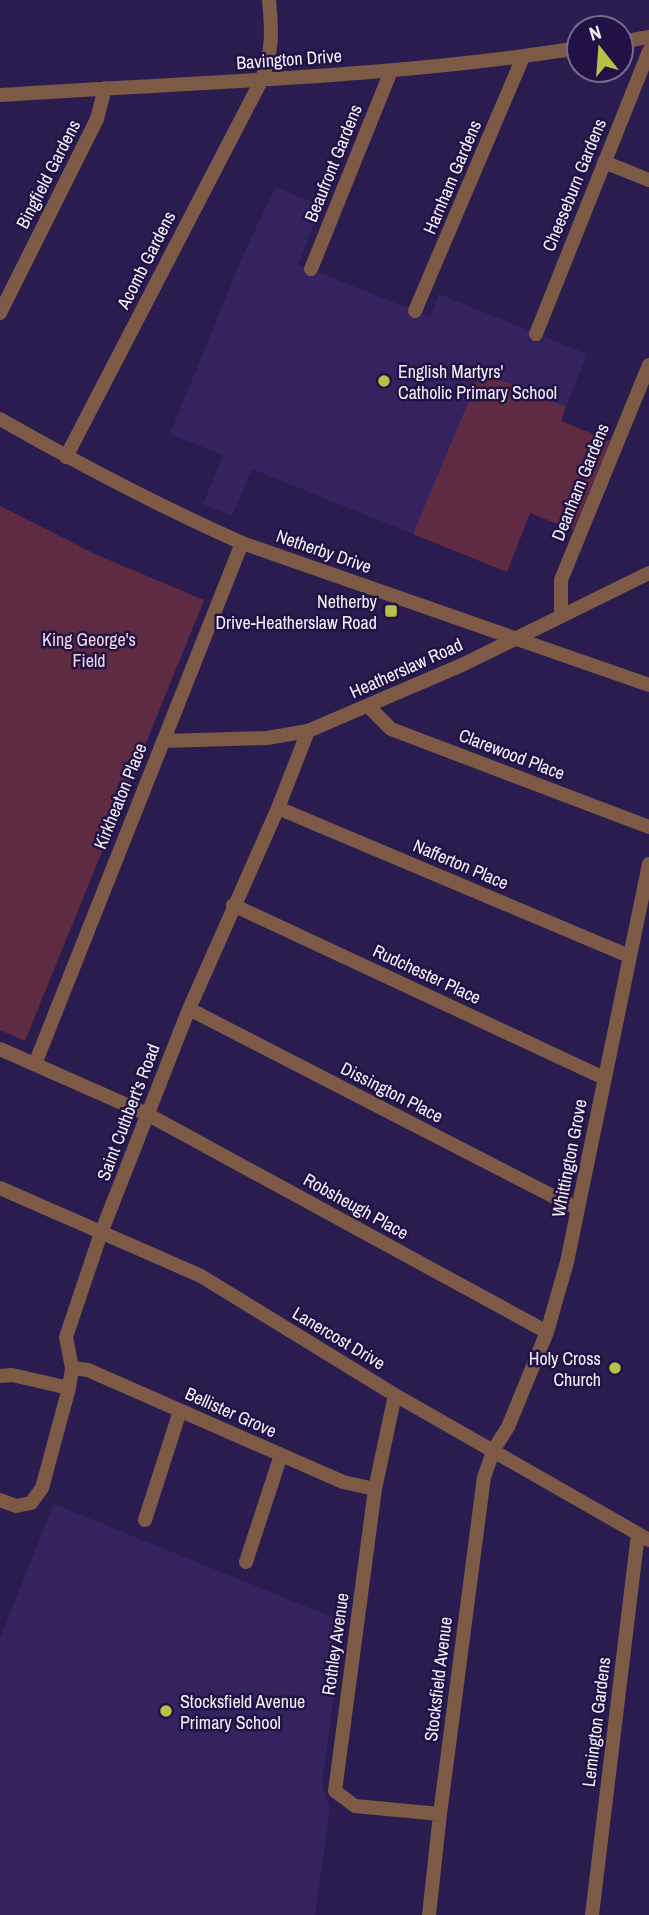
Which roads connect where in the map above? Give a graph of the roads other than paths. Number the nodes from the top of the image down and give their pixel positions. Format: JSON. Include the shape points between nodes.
{"nodes":[{"id":1,"x":270,"y":0,"type":"edge"},
{"id":2,"x":565,"y":50,"type":"edge"},
{"id":3,"x":649,"y":51,"type":"edge"},
{"id":4,"x":523,"y":57,"type":"junction"},
{"id":5,"x":391,"y":71,"type":"junction"},
{"id":6,"x":261,"y":81,"type":"junction"},
{"id":7,"x":105,"y":88,"type":"junction"},
{"id":8,"x":0,"y":95,"type":"edge"},
{"id":9,"x":604,"y":162,"type":"junction"},
{"id":10,"x":649,"y":180,"type":"edge"},
{"id":11,"x":311,"y":269,"type":"dead end"},
{"id":12,"x":415,"y":311,"type":"dead end"},
{"id":13,"x":0,"y":313,"type":"edge"},
{"id":14,"x":536,"y":334,"type":"dead end"},
{"id":15,"x":649,"y":365,"type":"edge"},
{"id":16,"x":0,"y":419,"type":"edge"},
{"id":17,"x":66,"y":457,"type":"junction"},
{"id":18,"x":242,"y":543,"type":"junction"},
{"id":19,"x":649,"y":573,"type":"edge"},
{"id":20,"x":561,"y":616,"type":"junction"},
{"id":21,"x":517,"y":638,"type":"junction"},
{"id":22,"x":649,"y":685,"type":"edge"},
{"id":23,"x":368,"y":706,"type":"junction"},
{"id":24,"x":308,"y":731,"type":"junction"},
{"id":25,"x":163,"y":741,"type":"junction"},
{"id":26,"x":278,"y":808,"type":"junction"},
{"id":27,"x":649,"y":827,"type":"edge"},
{"id":28,"x":649,"y":864,"type":"edge"},
{"id":29,"x":233,"y":905,"type":"junction"},
{"id":30,"x":629,"y":956,"type":"junction"},
{"id":31,"x":189,"y":1009,"type":"junction"},
{"id":32,"x":0,"y":1049,"type":"edge"},
{"id":33,"x":35,"y":1064,"type":"junction"},
{"id":34,"x":604,"y":1078,"type":"junction"},
{"id":35,"x":147,"y":1114,"type":"junction"},
{"id":36,"x":0,"y":1188,"type":"edge"},
{"id":37,"x":578,"y":1209,"type":"junction"},
{"id":38,"x":102,"y":1233,"type":"junction"},
{"id":39,"x":547,"y":1332,"type":"junction"},
{"id":40,"x":72,"y":1368,"type":"junction"},
{"id":41,"x":0,"y":1376,"type":"edge"},
{"id":42,"x":69,"y":1388,"type":"junction"},
{"id":43,"x":396,"y":1395,"type":"junction"},
{"id":44,"x":180,"y":1411,"type":"junction"},
{"id":45,"x":494,"y":1449,"type":"junction"},
{"id":46,"x":281,"y":1455,"type":"junction"},
{"id":47,"x":375,"y":1489,"type":"junction"},
{"id":48,"x":0,"y":1500,"type":"edge"},
{"id":49,"x":145,"y":1520,"type":"dead end"},
{"id":50,"x":644,"y":1537,"type":"edge"},
{"id":51,"x":246,"y":1562,"type":"dead end"},
{"id":52,"x":440,"y":1814,"type":"junction"},
{"id":53,"x":429,"y":1915,"type":"edge"},
{"id":54,"x":592,"y":1915,"type":"edge"}],
"edges":[{"from":1,"to":6,"type":"street","name":"Acomb Gardens","via":[[272,40]]},
{"from":2,"to":4,"type":"street","name":"Bavington Drive"},
{"from":3,"to":9,"type":"street","name":"Cheeseburn Gardens"},
{"from":4,"to":5,"type":"street","name":"Bavington Drive"},
{"from":4,"to":12,"type":"street","name":"Harnham Gardens"},
{"from":5,"to":6,"type":"street","name":"Bavington Drive"},
{"from":5,"to":11,"type":"street","name":"Beaufront Gardens"},
{"from":6,"to":7,"type":"street","name":"Bavington Drive"},
{"from":6,"to":17,"type":"street","name":"Acomb Gardens"},
{"from":7,"to":8,"type":"street","name":"Bavington Drive"},
{"from":7,"to":13,"type":"street","name":"Bingfield Gardens","via":[[97,119]]},
{"from":9,"to":10,"type":"street"},
{"from":9,"to":14,"type":"street","name":"Cheeseburn Gardens"},
{"from":15,"to":20,"type":"street","name":"Deanham Gardens","via":[[561,580]]},
{"from":16,"to":17,"type":"street","name":"Netherby Drive"},
{"from":17,"to":18,"type":"street","name":"Netherby Drive"},
{"from":18,"to":21,"type":"street","name":"Netherby Drive"},
{"from":18,"to":25,"type":"street","name":"Kirkheaton Place"},
{"from":19,"to":20,"type":"street","name":"Heatherslaw Road"},
{"from":20,"to":21,"type":"street","name":"Heatherslaw Road"},
{"from":21,"to":22,"type":"street","name":"Netherby Drive"},
{"from":21,"to":23,"type":"street","name":"Heatherslaw Road"},
{"from":23,"to":24,"type":"street","name":"Heatherslaw Road"},
{"from":23,"to":27,"type":"street","name":"Clarewood Place","via":[[391,729]]},
{"from":24,"to":25,"type":"street","name":"Heatherslaw Road","via":[[267,738]]},
{"from":24,"to":26,"type":"street","name":"Saint Cuthbert's Road"},
{"from":25,"to":33,"type":"street","name":"Kirkheaton Place"},
{"from":26,"to":29,"type":"street","name":"Saint Cuthbert's Road"},
{"from":26,"to":30,"type":"street","name":"Nafferton Place"},
{"from":28,"to":30,"type":"street","name":"Whittington Grove"},
{"from":29,"to":31,"type":"street","name":"Saint Cuthbert's Road"},
{"from":29,"to":34,"type":"street","name":"Rudchester Place"},
{"from":30,"to":34,"type":"street","name":"Whittington Grove"},
{"from":31,"to":35,"type":"street","name":"Saint Cuthbert's Road"},
{"from":31,"to":37,"type":"street","name":"Dissington Place"},
{"from":32,"to":33,"type":"street","name":"Robsheugh Place"},
{"from":33,"to":35,"type":"street","name":"Robsheugh Place"},
{"from":34,"to":37,"type":"street","name":"Whittington Grove"},
{"from":35,"to":38,"type":"street","name":"Saint Cuthbert's Road"},
{"from":35,"to":39,"type":"street","name":"Robsheugh Place"},
{"from":36,"to":38,"type":"street","name":"Lanercost Drive"},
{"from":37,"to":39,"type":"street","name":"Whittington Grove"},
{"from":38,"to":40,"type":"street","name":"Saint Cuthbert's Road","via":[[66,1337]]},
{"from":38,"to":43,"type":"street","name":"Lanercost Drive","via":[[201,1276]]},
{"from":39,"to":45,"type":"street","name":"Whittington Grove","via":[[508,1427]]},
{"from":40,"to":42,"type":"street","name":"Saint Cuthbert's Road"},
{"from":40,"to":44,"type":"street","name":"Bellister Grove","via":[[88,1370]]},
{"from":41,"to":42,"type":"street"},
{"from":42,"to":48,"type":"street","name":"Saint Cuthbert's Road","via":[[42,1488],[31,1503],[16,1506]]},
{"from":43,"to":45,"type":"street","name":"Lanercost Drive"},
{"from":43,"to":47,"type":"street","name":"Rothley Avenue"},
{"from":44,"to":46,"type":"street","name":"Bellister Grove"},
{"from":44,"to":49,"type":"street"},
{"from":45,"to":50,"type":"street","name":"Lanercost Drive"},
{"from":45,"to":52,"type":"street","name":"Stocksfield Avenue","via":[[484,1477]]},
{"from":46,"to":47,"type":"street","name":"Bellister Grove","via":[[343,1482]]},
{"from":46,"to":51,"type":"street"},
{"from":47,"to":52,"type":"street","name":"Rothley Avenue","via":[[335,1791],[355,1805]]},
{"from":50,"to":54,"type":"street","name":"Lemington Gardens"},
{"from":52,"to":53,"type":"street","name":"Stocksfield Avenue"}]}
